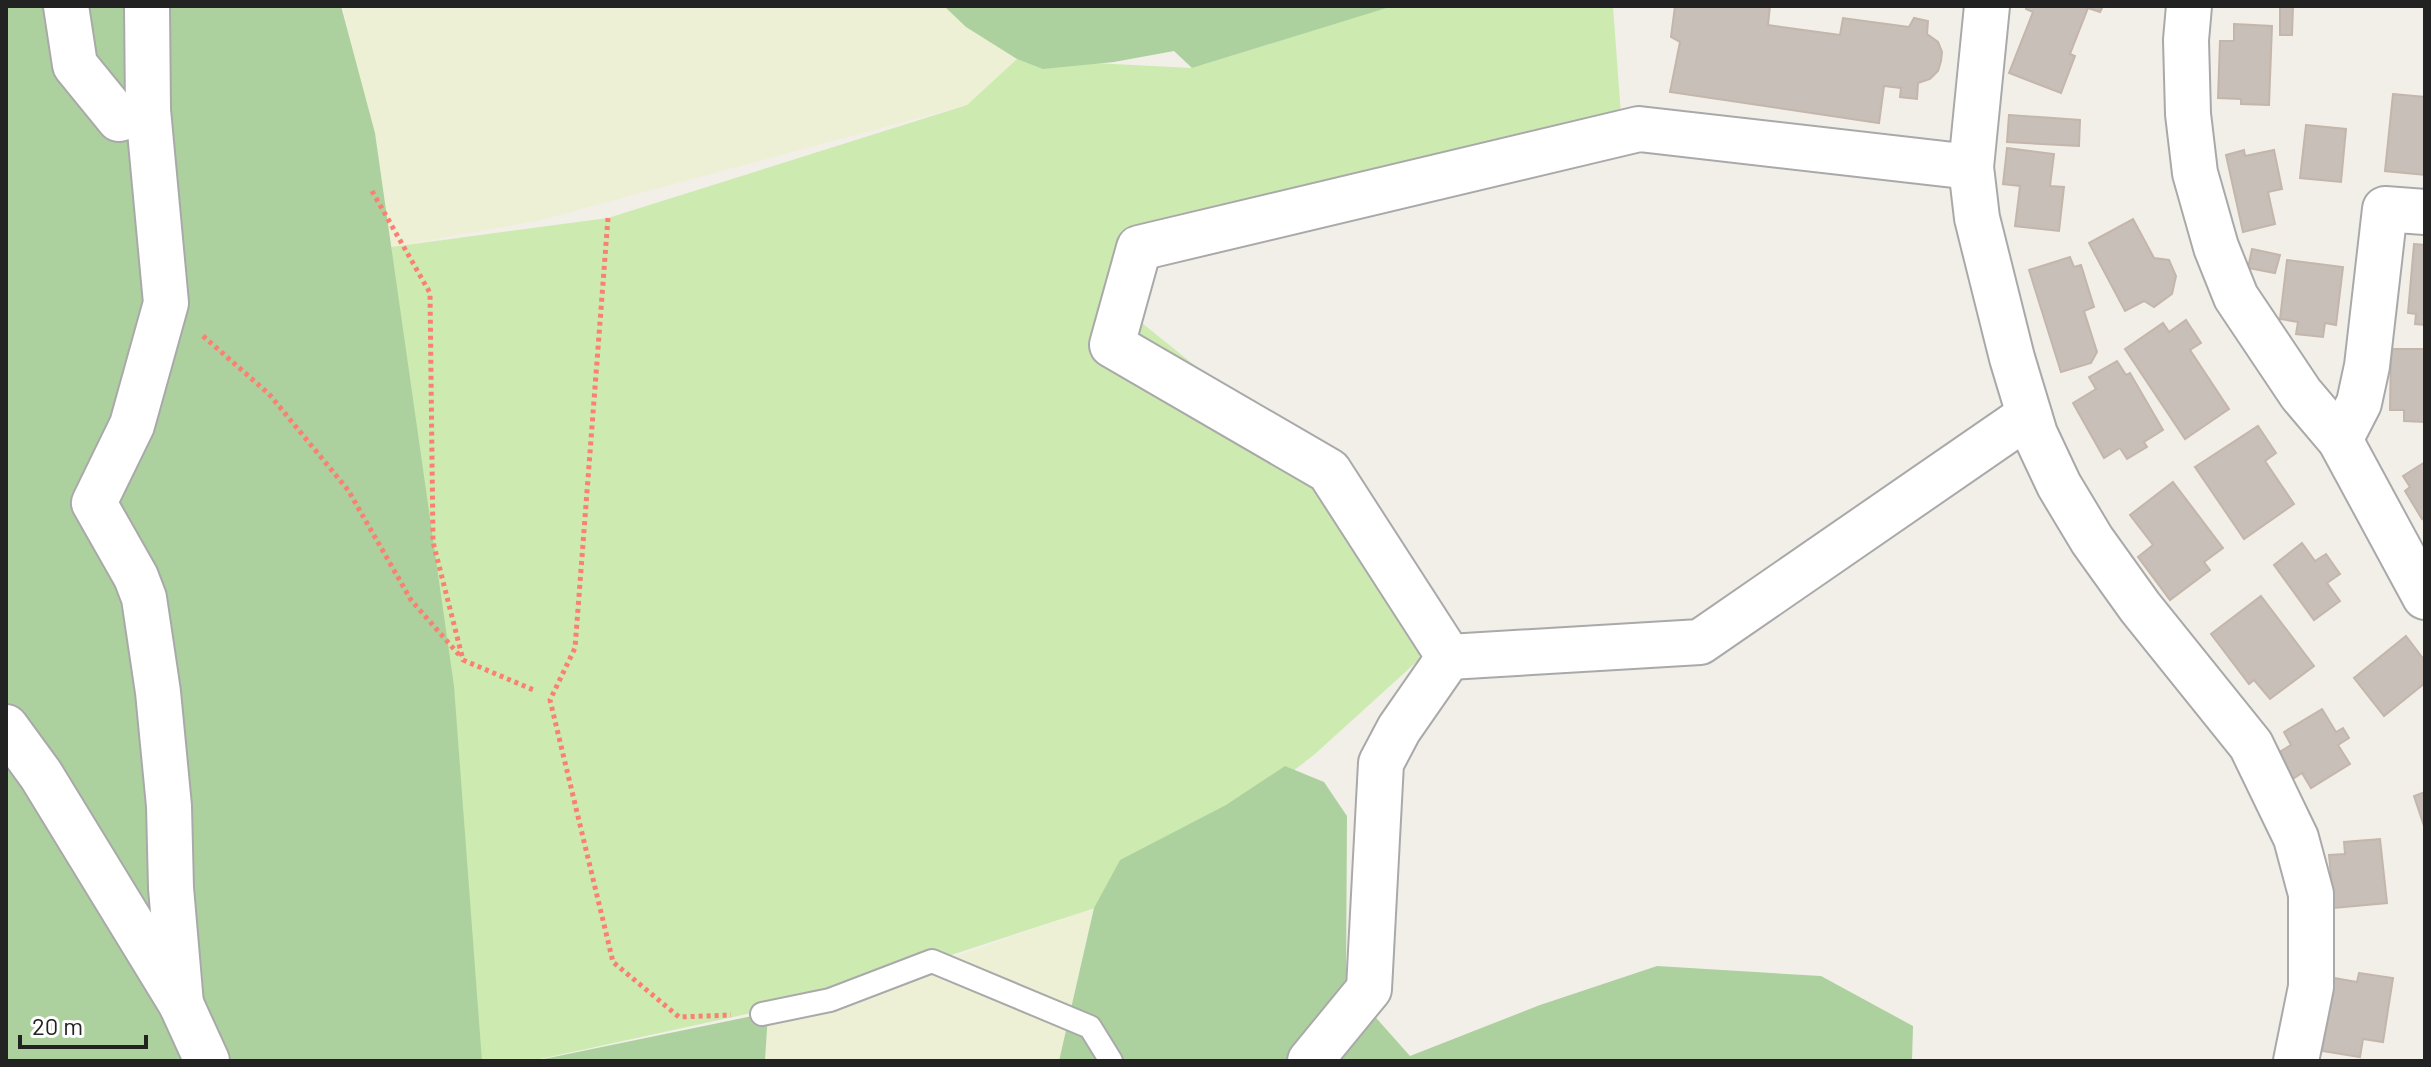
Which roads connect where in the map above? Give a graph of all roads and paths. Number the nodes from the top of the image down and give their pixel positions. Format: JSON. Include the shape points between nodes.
{"nodes":[{"id":1,"x":66,"y":6,"type":"edge"},
{"id":2,"x":147,"y":6,"type":"edge"},
{"id":3,"x":1987,"y":6,"type":"edge"},
{"id":4,"x":2189,"y":6,"type":"edge"},
{"id":5,"x":148,"y":110,"type":"junction"},
{"id":6,"x":1971,"y":167,"type":"junction"},
{"id":7,"x":372,"y":191,"type":"dead end"},
{"id":8,"x":2425,"y":212,"type":"edge"},
{"id":9,"x":608,"y":218,"type":"dead end"},
{"id":10,"x":166,"y":303,"type":"junction"},
{"id":11,"x":2029,"y":415,"type":"junction"},
{"id":12,"x":2340,"y":440,"type":"junction"},
{"id":13,"x":2425,"y":597,"type":"edge"},
{"id":14,"x":1449,"y":657,"type":"junction"},
{"id":15,"x":463,"y":660,"type":"junction"},
{"id":16,"x":536,"y":691,"type":"dead end"},
{"id":17,"x":6,"y":727,"type":"edge"},
{"id":18,"x":181,"y":1004,"type":"junction"},
{"id":19,"x":765,"y":1013,"type":"joint"},
{"id":20,"x":207,"y":1061,"type":"edge"},
{"id":21,"x":1111,"y":1061,"type":"edge"},
{"id":22,"x":1310,"y":1061,"type":"edge"},
{"id":23,"x":2296,"y":1061,"type":"edge"}],
"edges":[{"from":1,"to":5,"type":"street","via":[[75,65],[119,119]]},
{"from":2,"to":5,"type":"street"},
{"from":3,"to":6,"type":"street"},
{"from":4,"to":12,"type":"street","via":[[2188,114],[2195,173],[2216,247],[2236,297],[2301,394]]},
{"from":5,"to":10,"type":"street"},
{"from":6,"to":11,"type":"street","via":[[1977,218]]},
{"from":6,"to":14,"type":"street","via":[[1639,129],[1139,248],[1112,345],[1329,471]]},
{"from":7,"to":15,"type":"path","via":[[430,293],[433,542]]},
{"from":8,"to":12,"type":"street","via":[[2385,209],[2367,366],[2359,403]]},
{"from":9,"to":19,"type":"path","via":[[575,648],[550,700],[613,962],[679,1017]]},
{"from":10,"to":15,"type":"path","via":[[269,394],[348,490],[411,600]]},
{"from":10,"to":18,"type":"street","via":[[132,425],[94,503],[144,598],[169,806]]},
{"from":11,"to":14,"type":"street","via":[[1700,642]]},
{"from":11,"to":23,"type":"street","via":[[2059,485],[2092,540],[2251,745],[2296,838],[2311,894],[2311,987]]},
{"from":12,"to":13,"type":"street"},
{"from":14,"to":22,"type":"street","via":[[1381,763],[1369,989]]},
{"from":15,"to":16,"type":"path"},
{"from":17,"to":18,"type":"street"},
{"from":18,"to":20,"type":"street"},
{"from":19,"to":21,"type":"lane","via":[[830,1000],[932,961],[1090,1027]]}]}
